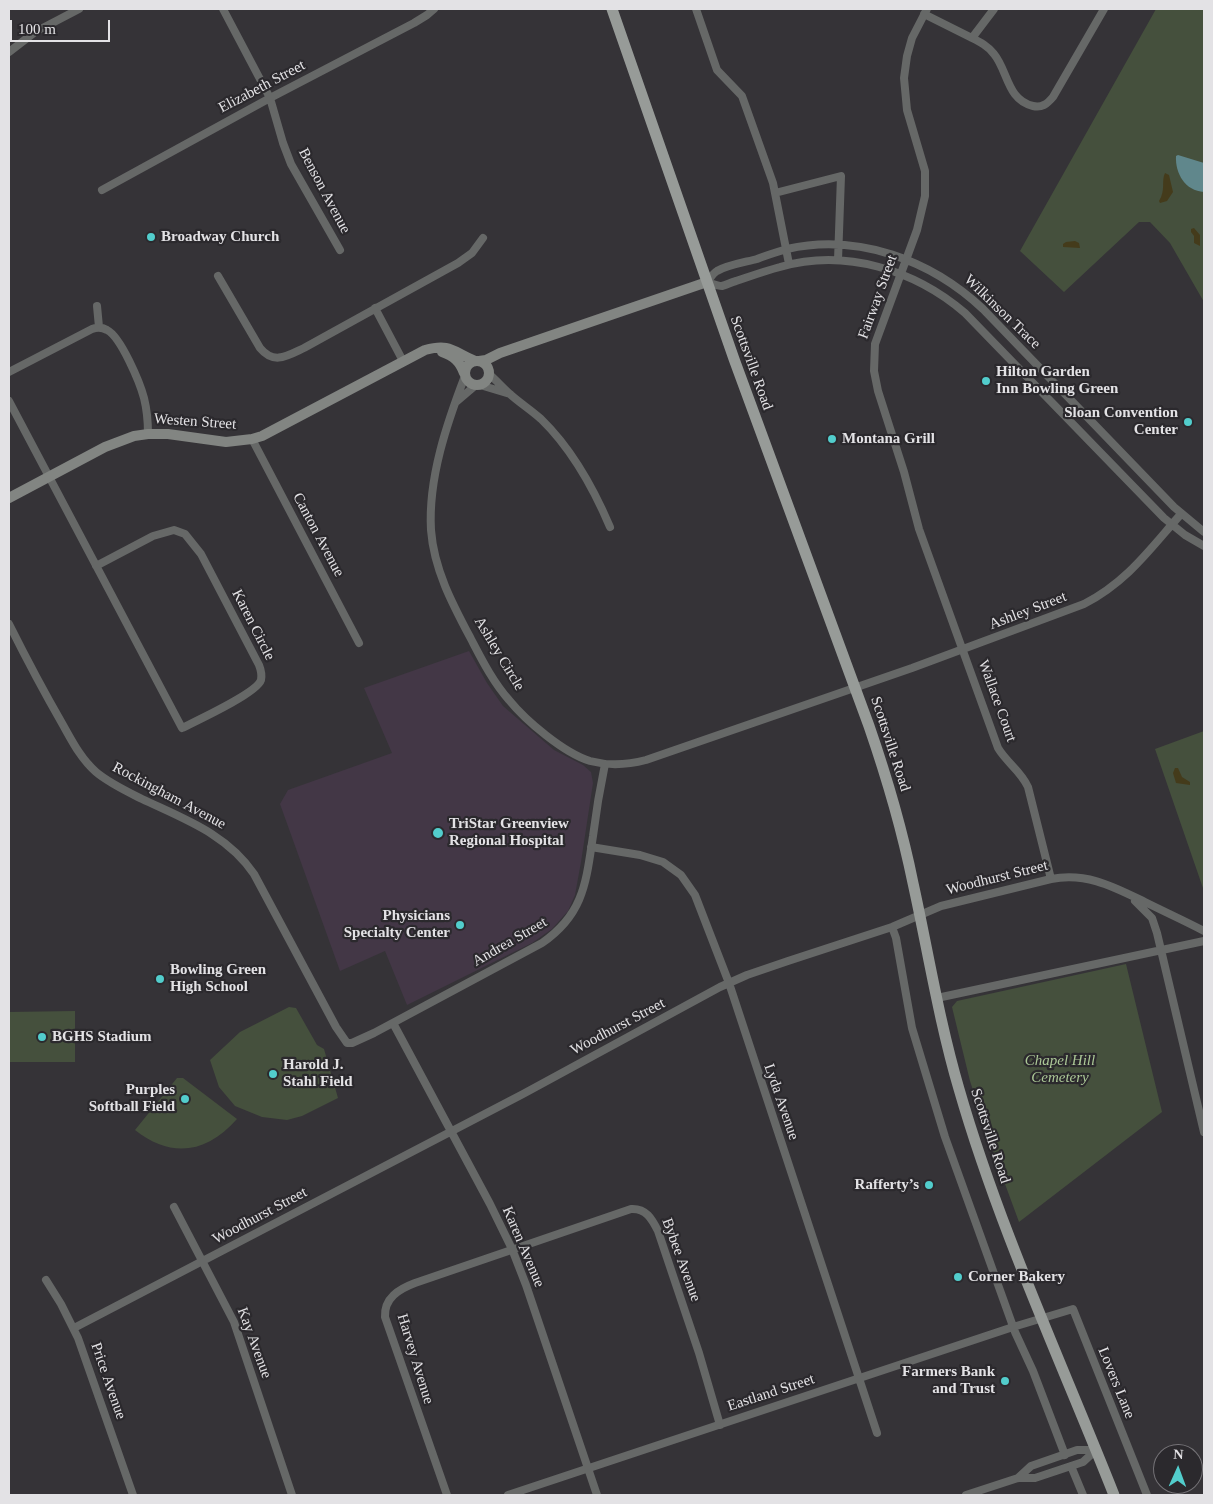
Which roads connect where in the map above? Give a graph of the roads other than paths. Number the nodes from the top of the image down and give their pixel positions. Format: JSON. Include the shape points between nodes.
{"nodes":[{"id":1,"x":79,"y":9,"type":"edge"},
{"id":2,"x":223,"y":9,"type":"edge"},
{"id":3,"x":434,"y":9,"type":"edge"},
{"id":4,"x":612,"y":9,"type":"edge"},
{"id":5,"x":696,"y":9,"type":"edge"},
{"id":6,"x":994,"y":9,"type":"edge"},
{"id":7,"x":1104,"y":9,"type":"edge"},
{"id":8,"x":925,"y":12,"type":"edge"},
{"id":9,"x":972,"y":38,"type":"junction"},
{"id":10,"x":9,"y":52,"type":"edge"},
{"id":11,"x":270,"y":98,"type":"junction"},
{"id":12,"x":102,"y":190,"type":"dead end"},
{"id":13,"x":775,"y":193,"type":"junction"},
{"id":14,"x":483,"y":238,"type":"dead end"},
{"id":15,"x":838,"y":245,"type":"junction"},
{"id":16,"x":786,"y":249,"type":"junction"},
{"id":17,"x":340,"y":250,"type":"dead end"},
{"id":18,"x":906,"y":259,"type":"junction"},
{"id":19,"x":838,"y":260,"type":"junction"},
{"id":20,"x":789,"y":264,"type":"junction"},
{"id":21,"x":901,"y":274,"type":"junction"},
{"id":22,"x":218,"y":276,"type":"dead end"},
{"id":23,"x":707,"y":282,"type":"junction"},
{"id":24,"x":97,"y":306,"type":"dead end"},
{"id":25,"x":375,"y":308,"type":"junction"},
{"id":26,"x":99,"y":327,"type":"junction"},
{"id":27,"x":432,"y":349,"type":"junction"},
{"id":28,"x":510,"y":350,"type":"junction"},
{"id":29,"x":403,"y":361,"type":"junction"},
{"id":30,"x":477,"y":361,"type":"junction"},
{"id":31,"x":9,"y":372,"type":"edge"},
{"id":32,"x":489,"y":373,"type":"junction"},
{"id":33,"x":465,"y":375,"type":"junction"},
{"id":34,"x":478,"y":385,"type":"junction"},
{"id":35,"x":510,"y":394,"type":"junction"},
{"id":36,"x":9,"y":401,"type":"edge"},
{"id":37,"x":456,"y":402,"type":"junction"},
{"id":38,"x":148,"y":434,"type":"junction"},
{"id":39,"x":252,"y":439,"type":"junction"},
{"id":40,"x":49,"y":476,"type":"junction"},
{"id":41,"x":9,"y":498,"type":"edge"},
{"id":42,"x":1181,"y":514,"type":"junction"},
{"id":43,"x":1172,"y":525,"type":"junction"},
{"id":44,"x":610,"y":527,"type":"dead end"},
{"id":45,"x":1204,"y":532,"type":"edge"},
{"id":46,"x":1204,"y":546,"type":"edge"},
{"id":47,"x":96,"y":566,"type":"junction"},
{"id":48,"x":9,"y":624,"type":"edge"},
{"id":49,"x":359,"y":643,"type":"dead end"},
{"id":50,"x":964,"y":650,"type":"junction"},
{"id":51,"x":855,"y":687,"type":"junction"},
{"id":52,"x":605,"y":764,"type":"junction"},
{"id":53,"x":591,"y":847,"type":"junction"},
{"id":54,"x":1050,"y":879,"type":"junction"},
{"id":55,"x":1126,"y":893,"type":"junction"},
{"id":56,"x":920,"y":914,"type":"junction"},
{"id":57,"x":892,"y":927,"type":"junction"},
{"id":58,"x":1204,"y":931,"type":"edge"},
{"id":59,"x":1204,"y":941,"type":"edge"},
{"id":60,"x":1162,"y":950,"type":"junction"},
{"id":61,"x":728,"y":983,"type":"junction"},
{"id":62,"x":937,"y":998,"type":"junction"},
{"id":63,"x":393,"y":1023,"type":"junction"},
{"id":64,"x":347,"y":1043,"type":"joint"},
{"id":65,"x":451,"y":1131,"type":"junction"},
{"id":66,"x":1204,"y":1132,"type":"edge"},
{"id":67,"x":174,"y":1207,"type":"dead end"},
{"id":68,"x":512,"y":1249,"type":"junction"},
{"id":69,"x":203,"y":1262,"type":"junction"},
{"id":70,"x":46,"y":1280,"type":"dead end"},
{"id":71,"x":1042,"y":1318,"type":"junction"},
{"id":72,"x":1014,"y":1327,"type":"junction"},
{"id":73,"x":74,"y":1328,"type":"junction"},
{"id":74,"x":858,"y":1378,"type":"junction"},
{"id":75,"x":720,"y":1424,"type":"junction"},
{"id":76,"x":877,"y":1433,"type":"dead end"},
{"id":77,"x":1096,"y":1450,"type":"junction"},
{"id":78,"x":1065,"y":1455,"type":"junction"},
{"id":79,"x":1071,"y":1466,"type":"junction"},
{"id":80,"x":587,"y":1469,"type":"junction"},
{"id":81,"x":1018,"y":1478,"type":"junction"},
{"id":82,"x":133,"y":1495,"type":"edge"},
{"id":83,"x":292,"y":1495,"type":"edge"},
{"id":84,"x":446,"y":1495,"type":"edge"},
{"id":85,"x":508,"y":1495,"type":"edge"},
{"id":86,"x":596,"y":1495,"type":"edge"},
{"id":87,"x":966,"y":1495,"type":"edge"},
{"id":88,"x":1083,"y":1495,"type":"edge"},
{"id":89,"x":1114,"y":1495,"type":"edge"},
{"id":90,"x":1147,"y":1495,"type":"edge"}],
"edges":[{"from":1,"to":10,"type":"street","via":[[35,32]]},
{"from":2,"to":11,"type":"street","name":"Benson Avenue"},
{"from":3,"to":11,"type":"street","name":"Elizabeth Street","via":[[414,23]]},
{"from":4,"to":23,"type":"main road","name":"Scottsville Road"},
{"from":5,"to":13,"type":"street","via":[[717,70],[742,96]]},
{"from":6,"to":9,"type":"street"},
{"from":7,"to":9,"type":"street","via":[[1053,97],[1041,106],[1029,105],[1015,95],[995,54]]},
{"from":8,"to":9,"type":"street"},
{"from":8,"to":18,"type":"street","name":"Fairway Street","via":[[912,38],[904,74],[906,110],[924,162],[926,180],[924,205]]},
{"from":11,"to":12,"type":"street","name":"Elizabeth Street"},
{"from":11,"to":17,"type":"street","name":"Benson Avenue","via":[[291,164]]},
{"from":13,"to":15,"type":"street","via":[[841,176]]},
{"from":13,"to":16,"type":"street"},
{"from":14,"to":25,"type":"street","via":[[472,253],[458,263]]},
{"from":15,"to":16,"type":"street","name":"Wilkinson Trace"},
{"from":15,"to":18,"type":"street","name":"Wilkinson Trace"},
{"from":15,"to":19,"type":"street"},
{"from":16,"to":20,"type":"street"},
{"from":16,"to":23,"type":"street","name":"Wilkinson Trace","via":[[717,271]]},
{"from":18,"to":21,"type":"street","name":"Fairway Street"},
{"from":18,"to":42,"type":"street","name":"Wilkinson Trace","via":[[945,278],[974,301]]},
{"from":19,"to":20,"type":"street","name":"Wilkinson Trace"},
{"from":19,"to":21,"type":"street","name":"Wilkinson Trace","via":[[868,264]]},
{"from":20,"to":23,"type":"street","name":"Wilkinson Trace","via":[[722,286]]},
{"from":21,"to":43,"type":"street","name":"Wilkinson Trace","via":[[935,291],[966,313]]},
{"from":21,"to":50,"type":"street","name":"Fairway Street","via":[[875,344],[874,371],[919,529]]},
{"from":22,"to":25,"type":"street","via":[[260,348],[272,358],[288,356]]},
{"from":23,"to":28,"type":"street"},
{"from":23,"to":51,"type":"main road","name":"Scottsville Road"},
{"from":24,"to":26,"type":"street"},
{"from":25,"to":29,"type":"street"},
{"from":26,"to":31,"type":"street"},
{"from":26,"to":38,"type":"street","via":[[116,338],[136,377],[145,405]]},
{"from":27,"to":29,"type":"street","name":"Westen Street"},
{"from":27,"to":30,"type":"street","name":"Westen Street","via":[[447,347]]},
{"from":27,"to":33,"type":"street","via":[[452,356]]},
{"from":28,"to":30,"type":"street"},
{"from":28,"to":32,"type":"street"},
{"from":29,"to":39,"type":"street","name":"Westen Street"},
{"from":30,"to":32,"type":"street","via":[[487,366]]},
{"from":30,"to":33,"type":"street","via":[[468,364]]},
{"from":32,"to":34,"type":"street","via":[[486,381]]},
{"from":32,"to":35,"type":"street"},
{"from":33,"to":34,"type":"street","via":[[469,382]]},
{"from":33,"to":37,"type":"street","name":"Ashley Circle"},
{"from":34,"to":35,"type":"street"},
{"from":34,"to":37,"type":"street"},
{"from":35,"to":44,"type":"street","via":[[541,419],[567,448],[598,498]]},
{"from":36,"to":40,"type":"street"},
{"from":37,"to":52,"type":"street","name":"Ashley Circle","via":[[431,501],[433,543],[443,582],[479,654],[509,700],[573,754]]},
{"from":38,"to":39,"type":"street","name":"Westen Street","via":[[226,442]]},
{"from":38,"to":40,"type":"street","name":"Westen Street","via":[[124,438]]},
{"from":39,"to":49,"type":"street","name":"Canton Avenue"},
{"from":40,"to":41,"type":"street","name":"Westen Street"},
{"from":40,"to":47,"type":"street","name":"Karen Circle"},
{"from":42,"to":43,"type":"street","name":"Ashley Street"},
{"from":42,"to":45,"type":"street","name":"Wilkinson Trace"},
{"from":43,"to":46,"type":"street","name":"Wilkinson Trace"},
{"from":43,"to":50,"type":"street","name":"Ashley Street","via":[[1137,566],[1106,592]]},
{"from":47,"to":47,"type":"street","name":"Karen Circle","via":[[182,728],[252,691],[261,681],[259,665],[201,554],[185,534],[178,530],[153,536]]},
{"from":48,"to":64,"type":"street","name":"Rockingham Avenue","via":[[89,766],[113,784],[216,836],[233,848],[248,865]]},
{"from":50,"to":51,"type":"street","name":"Ashley Street"},
{"from":50,"to":54,"type":"street","name":"Wallace Court","via":[[998,748],[1024,778]]},
{"from":51,"to":52,"type":"street","name":"Ashley Circle","via":[[646,760]]},
{"from":51,"to":56,"type":"main road","name":"Scottsville Road","via":[[892,796]]},
{"from":52,"to":53,"type":"street","name":"Andrea Street"},
{"from":53,"to":61,"type":"street","name":"Lyda Avenue","via":[[648,857],[663,862],[681,875],[700,904]]},
{"from":53,"to":63,"type":"street","name":"Andrea Street","via":[[579,901],[557,931]]},
{"from":54,"to":55,"type":"street","name":"Woodhurst Street","via":[[1084,877]]},
{"from":54,"to":56,"type":"street","name":"Woodhurst Street"},
{"from":55,"to":58,"type":"street","name":"Woodhurst Street"},
{"from":55,"to":60,"type":"street","via":[[1152,918]]},
{"from":56,"to":57,"type":"street","name":"Woodhurst Street"},
{"from":56,"to":62,"type":"main road","name":"Scottsville Road"},
{"from":57,"to":61,"type":"street","name":"Woodhurst Street"},
{"from":57,"to":72,"type":"street","via":[[912,1028],[944,1137]]},
{"from":59,"to":60,"type":"street"},
{"from":60,"to":62,"type":"street"},
{"from":60,"to":66,"type":"street"},
{"from":61,"to":65,"type":"street","name":"Woodhurst Street"},
{"from":61,"to":74,"type":"street","name":"Lyda Avenue"},
{"from":62,"to":71,"type":"main road","name":"Scottsville Road","via":[[973,1134]]},
{"from":63,"to":64,"type":"street","name":"Andrea Street","via":[[358,1041]]},
{"from":63,"to":65,"type":"street","name":"Karen Avenue"},
{"from":65,"to":68,"type":"street","name":"Karen Avenue"},
{"from":65,"to":69,"type":"street","name":"Woodhurst Street"},
{"from":67,"to":69,"type":"street","name":"Kay Avenue"},
{"from":68,"to":75,"type":"street","name":"Bybee Avenue","via":[[631,1209],[650,1216],[674,1277]]},
{"from":68,"to":80,"type":"street","name":"Karen Avenue"},
{"from":68,"to":84,"type":"street","name":"Harvey Avenue","via":[[406,1286],[386,1306],[385,1317]]},
{"from":69,"to":73,"type":"street","name":"Woodhurst Street"},
{"from":69,"to":83,"type":"street","name":"Kay Avenue","via":[[237,1332]]},
{"from":70,"to":73,"type":"street","name":"Price Avenue"},
{"from":71,"to":72,"type":"street","name":"Eastland Street"},
{"from":71,"to":77,"type":"main road","name":"Scottsville Road"},
{"from":71,"to":90,"type":"street","name":"Lovers Lane","via":[[1073,1309]]},
{"from":72,"to":74,"type":"street","name":"Eastland Street"},
{"from":72,"to":78,"type":"street"},
{"from":73,"to":82,"type":"street","name":"Price Avenue"},
{"from":74,"to":75,"type":"street","name":"Eastland Street"},
{"from":74,"to":76,"type":"street","name":"Lyda Avenue"},
{"from":75,"to":80,"type":"street","name":"Eastland Street"},
{"from":77,"to":78,"type":"street","via":[[1077,1450]]},
{"from":77,"to":79,"type":"street","via":[[1082,1462]]},
{"from":77,"to":89,"type":"main road","name":"Scottsville Road"},
{"from":78,"to":81,"type":"street","via":[[1031,1466]]},
{"from":79,"to":81,"type":"street","via":[[1035,1478]]},
{"from":79,"to":88,"type":"street"},
{"from":80,"to":85,"type":"street","name":"Eastland Street"},
{"from":80,"to":86,"type":"street","name":"Karen Avenue"},
{"from":81,"to":87,"type":"street"}]}
